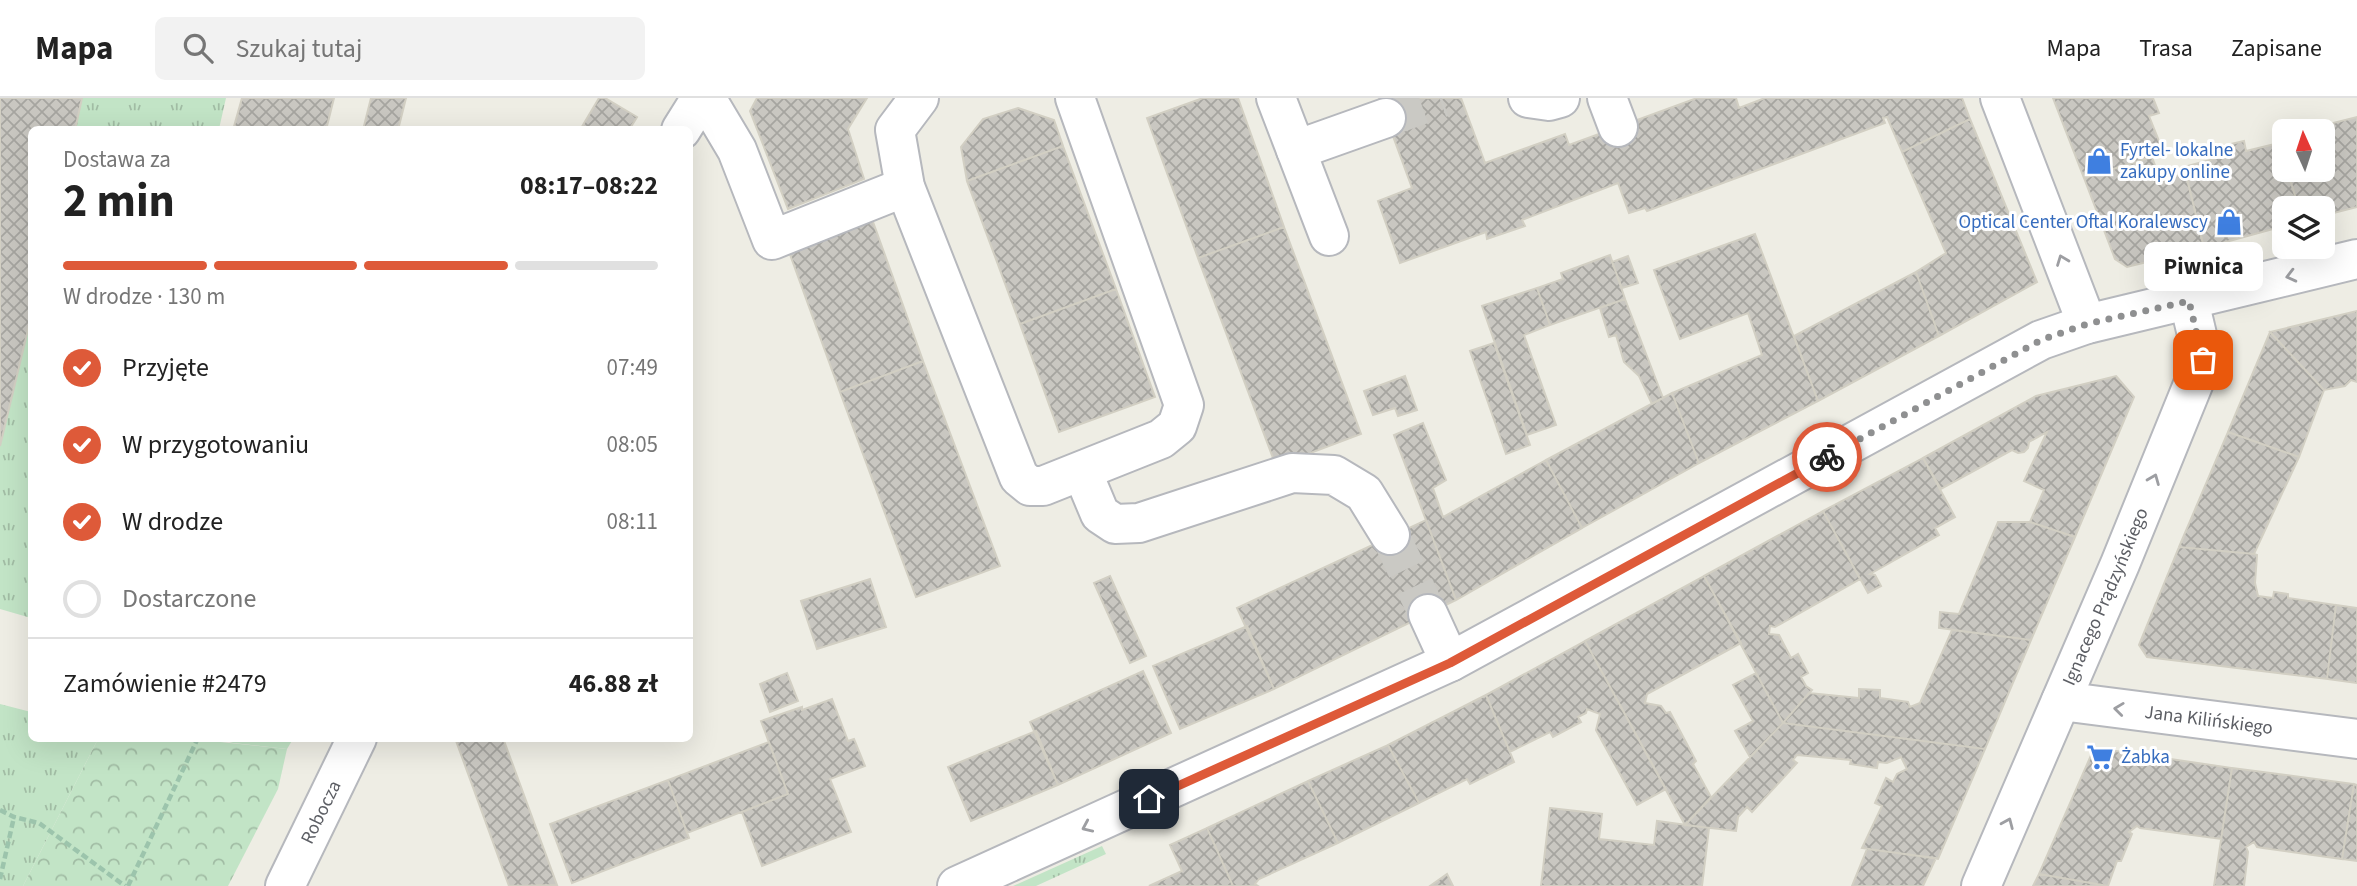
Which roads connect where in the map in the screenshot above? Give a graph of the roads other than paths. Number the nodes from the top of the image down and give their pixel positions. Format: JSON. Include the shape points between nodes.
{"nodes":[{"id":1,"x":701,"y":98,"type":"edge"},
{"id":2,"x":706,"y":98,"type":"edge"},
{"id":3,"x":919,"y":98,"type":"edge"},
{"id":4,"x":1075,"y":98,"type":"edge"},
{"id":5,"x":1276,"y":98,"type":"edge"},
{"id":6,"x":1528,"y":98,"type":"edge"},
{"id":7,"x":1560,"y":98,"type":"edge"},
{"id":8,"x":2000,"y":98,"type":"edge"},
{"id":9,"x":1386,"y":118,"type":"tunnel mouth"},
{"id":10,"x":684,"y":126,"type":"edge"},
{"id":11,"x":1296,"y":150,"type":"junction"},
{"id":12,"x":905,"y":187,"type":"junction"},
{"id":13,"x":1329,"y":236,"type":"dead end"},
{"id":14,"x":2357,"y":260,"type":"edge"},
{"id":15,"x":2189,"y":301,"type":"junction"},
{"id":16,"x":2087,"y":324,"type":"junction"},
{"id":17,"x":1082,"y":471,"type":"junction"},
{"id":18,"x":1391,"y":535,"type":"tunnel mouth"},
{"id":19,"x":1428,"y":614,"type":"tunnel mouth"},
{"id":20,"x":1450,"y":663,"type":"junction"},
{"id":21,"x":2061,"y":701,"type":"junction"},
{"id":22,"x":2357,"y":739,"type":"edge"},
{"id":23,"x":355,"y":742,"type":"edge"},
{"id":24,"x":285,"y":886,"type":"edge"},
{"id":25,"x":957,"y":886,"type":"edge"},
{"id":26,"x":1981,"y":886,"type":"edge"}],
"edges":[{"from":1,"to":10,"type":"street"},
{"from":2,"to":12,"type":"street","via":[[737,150],[772,240]]},
{"from":3,"to":12,"type":"street","via":[[895,131]]},
{"from":4,"to":17,"type":"street","via":[[1184,405],[1177,426],[1161,439]]},
{"from":5,"to":11,"type":"street"},
{"from":6,"to":7,"type":"street"},
{"from":16,"to":8,"type":"street","one_way":true},
{"from":9,"to":11,"type":"street"},
{"from":11,"to":13,"type":"street"},
{"from":12,"to":17,"type":"street","via":[[1019,477],[1030,486],[1043,486]]},
{"from":14,"to":15,"type":"street","one_way":true},
{"from":15,"to":16,"type":"street"},
{"from":21,"to":15,"type":"street","name":"Ignacego Prądzyńskiego","one_way":true,"via":[[2203,360]]},
{"from":16,"to":20,"type":"street","via":[[2041,340]]},
{"from":17,"to":18,"type":"street","via":[[1100,514],[1115,524],[1139,523],[1292,473],[1334,475],[1364,493]]},
{"from":19,"to":20,"type":"street"},
{"from":20,"to":25,"type":"street","one_way":true},
{"from":22,"to":21,"type":"street","name":"Jana Kilińskiego","one_way":true},
{"from":26,"to":21,"type":"street","name":"Ignacego Prądzyńskiego","one_way":true},
{"from":23,"to":24,"type":"street","name":"Robocza"}]}
